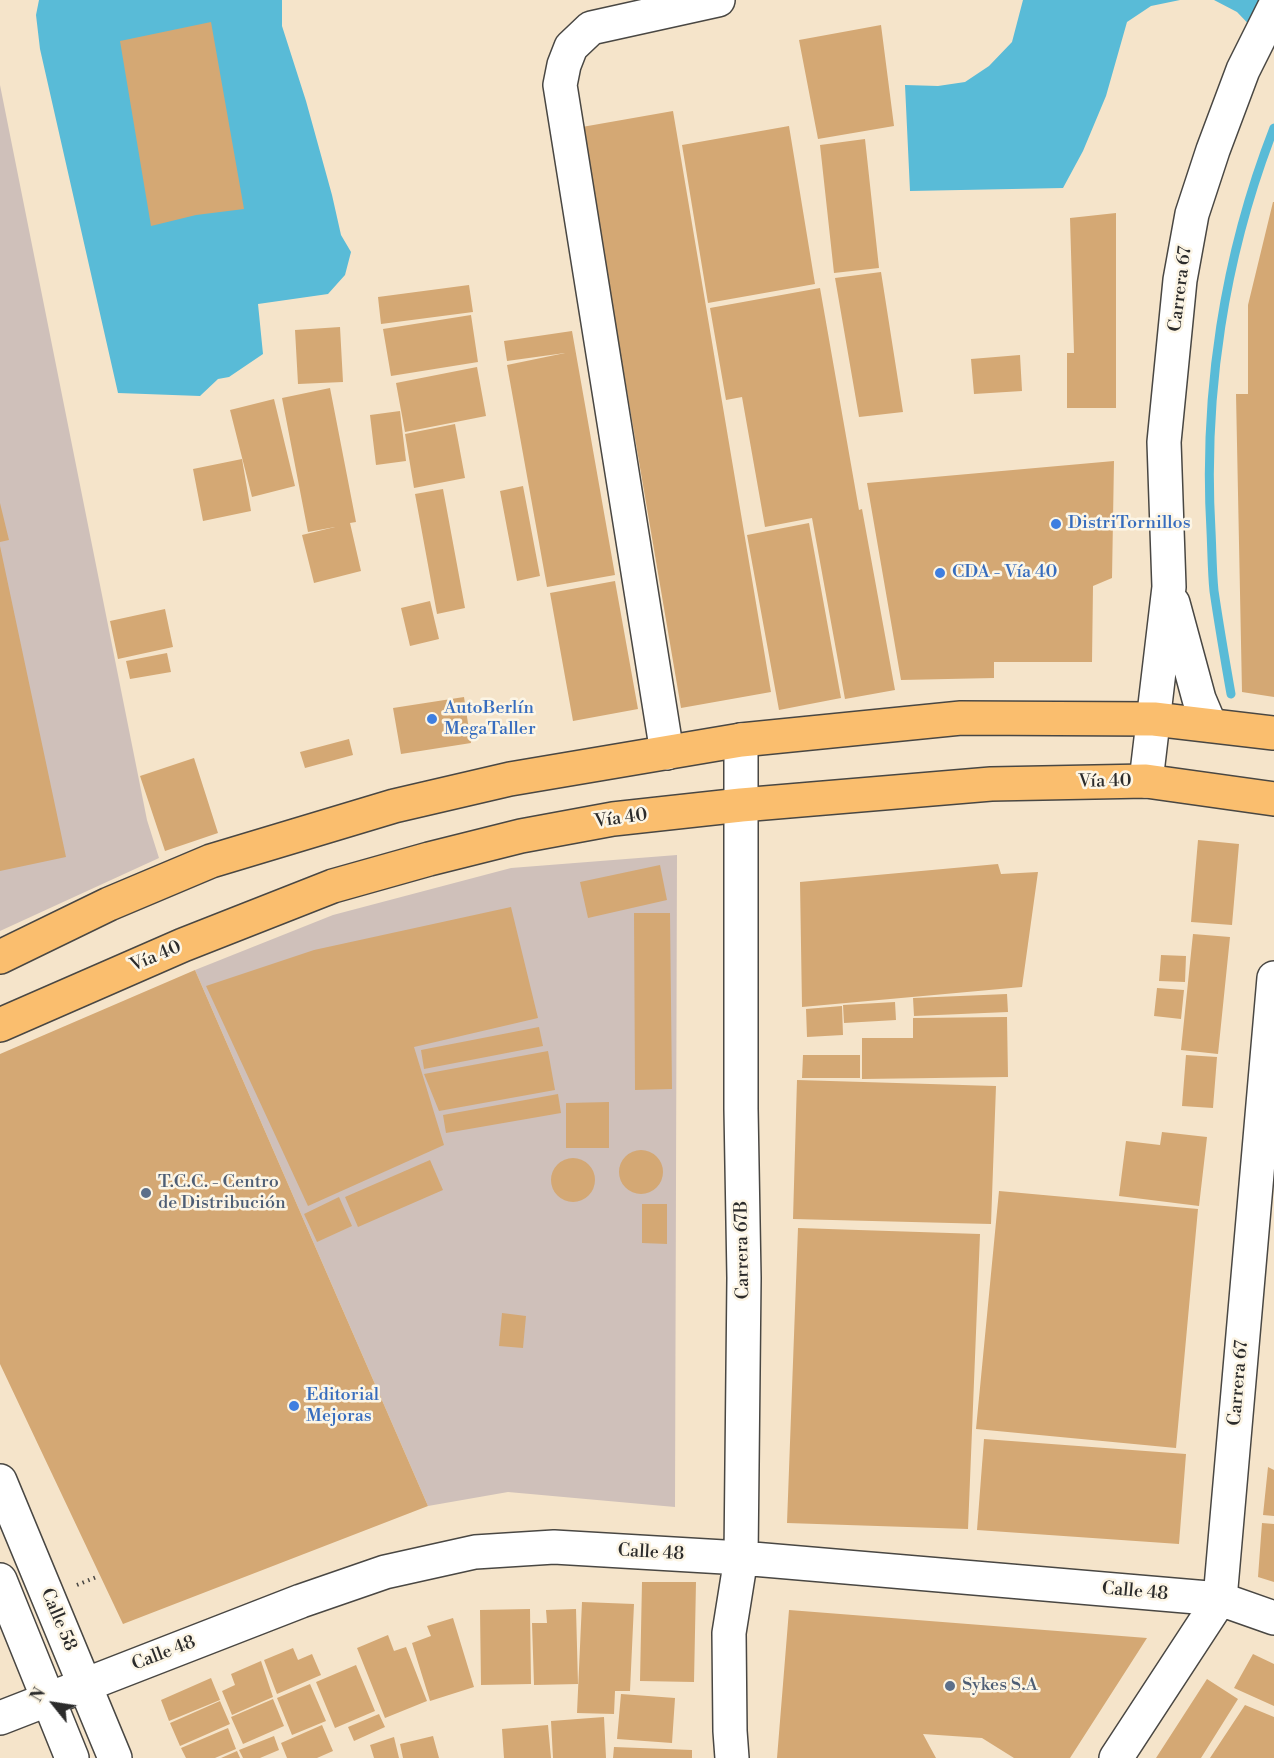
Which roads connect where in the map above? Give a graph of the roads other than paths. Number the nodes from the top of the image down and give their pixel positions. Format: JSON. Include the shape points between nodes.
{"nodes":[{"id":1,"x":718,"y":0,"type":"edge"},
{"id":2,"x":1274,"y":8,"type":"edge"},
{"id":3,"x":1169,"y":587,"type":"junction"},
{"id":4,"x":1154,"y":719,"type":"junction"},
{"id":5,"x":1210,"y":725,"type":"junction"},
{"id":6,"x":1274,"y":733,"type":"edge"},
{"id":7,"x":741,"y":740,"type":"junction"},
{"id":8,"x":667,"y":753,"type":"junction"},
{"id":9,"x":1146,"y":781,"type":"junction"},
{"id":10,"x":1274,"y":799,"type":"edge"},
{"id":11,"x":741,"y":805,"type":"junction"},
{"id":12,"x":0,"y":957,"type":"edge"},
{"id":13,"x":1274,"y":978,"type":"edge"},
{"id":14,"x":0,"y":1025,"type":"edge"},
{"id":15,"x":0,"y":1481,"type":"edge"},
{"id":16,"x":741,"y":1558,"type":"junction"},
{"id":17,"x":0,"y":1580,"type":"edge"},
{"id":18,"x":1220,"y":1599,"type":"junction"},
{"id":19,"x":1274,"y":1618,"type":"edge"},
{"id":20,"x":85,"y":1684,"type":"junction"},
{"id":21,"x":48,"y":1698,"type":"junction"},
{"id":22,"x":0,"y":1718,"type":"edge"},
{"id":23,"x":72,"y":1758,"type":"edge"},
{"id":24,"x":115,"y":1758,"type":"edge"},
{"id":25,"x":732,"y":1758,"type":"edge"},
{"id":26,"x":1116,"y":1758,"type":"edge"}],
"edges":[{"from":1,"to":8,"type":"street","via":[[591,28],[571,47],[560,85]]},
{"from":2,"to":3,"type":"street","name":"Carrera 67","via":[[1243,70],[1192,214],[1180,280],[1164,442]]},
{"from":3,"to":4,"type":"street","name":"Carrera 67"},
{"from":3,"to":5,"type":"street","name":"Carrera 67","via":[[1199,699]]},
{"from":4,"to":5,"type":"highway"},
{"from":4,"to":7,"type":"highway","via":[[961,718]]},
{"from":4,"to":9,"type":"street","name":"Carrera 67"},
{"from":5,"to":6,"type":"highway"},
{"from":7,"to":8,"type":"highway"},
{"from":7,"to":11,"type":"street","name":"Carrera 67B"},
{"from":8,"to":12,"type":"highway","via":[[510,779],[394,806],[211,861],[109,904]]},
{"from":9,"to":10,"type":"highway","name":"Vía 40"},
{"from":9,"to":11,"type":"highway","name":"Vía 40","via":[[991,784]]},
{"from":11,"to":14,"type":"highway","name":"Vía 40","via":[[613,819],[521,836],[333,886],[183,945]]},
{"from":11,"to":16,"type":"street","name":"Carrera 67B"},
{"from":13,"to":18,"type":"street","name":"Carrera 67"},
{"from":15,"to":20,"type":"street","name":"Calle 58"},
{"from":16,"to":18,"type":"street","name":"Calle 48"},
{"from":16,"to":20,"type":"street","name":"Calle 48","via":[[554,1547],[475,1552],[385,1572]]},
{"from":16,"to":25,"type":"street","name":"Carrera 67B","via":[[729,1633]]},
{"from":17,"to":21,"type":"street"},
{"from":18,"to":19,"type":"street","name":"Calle 48"},
{"from":18,"to":26,"type":"street","name":"Carrera 67"},
{"from":20,"to":21,"type":"street","name":"Calle 48"},
{"from":20,"to":24,"type":"street","name":"Calle 58"},
{"from":21,"to":22,"type":"street","name":"Calle 48"},
{"from":21,"to":23,"type":"street"}]}
